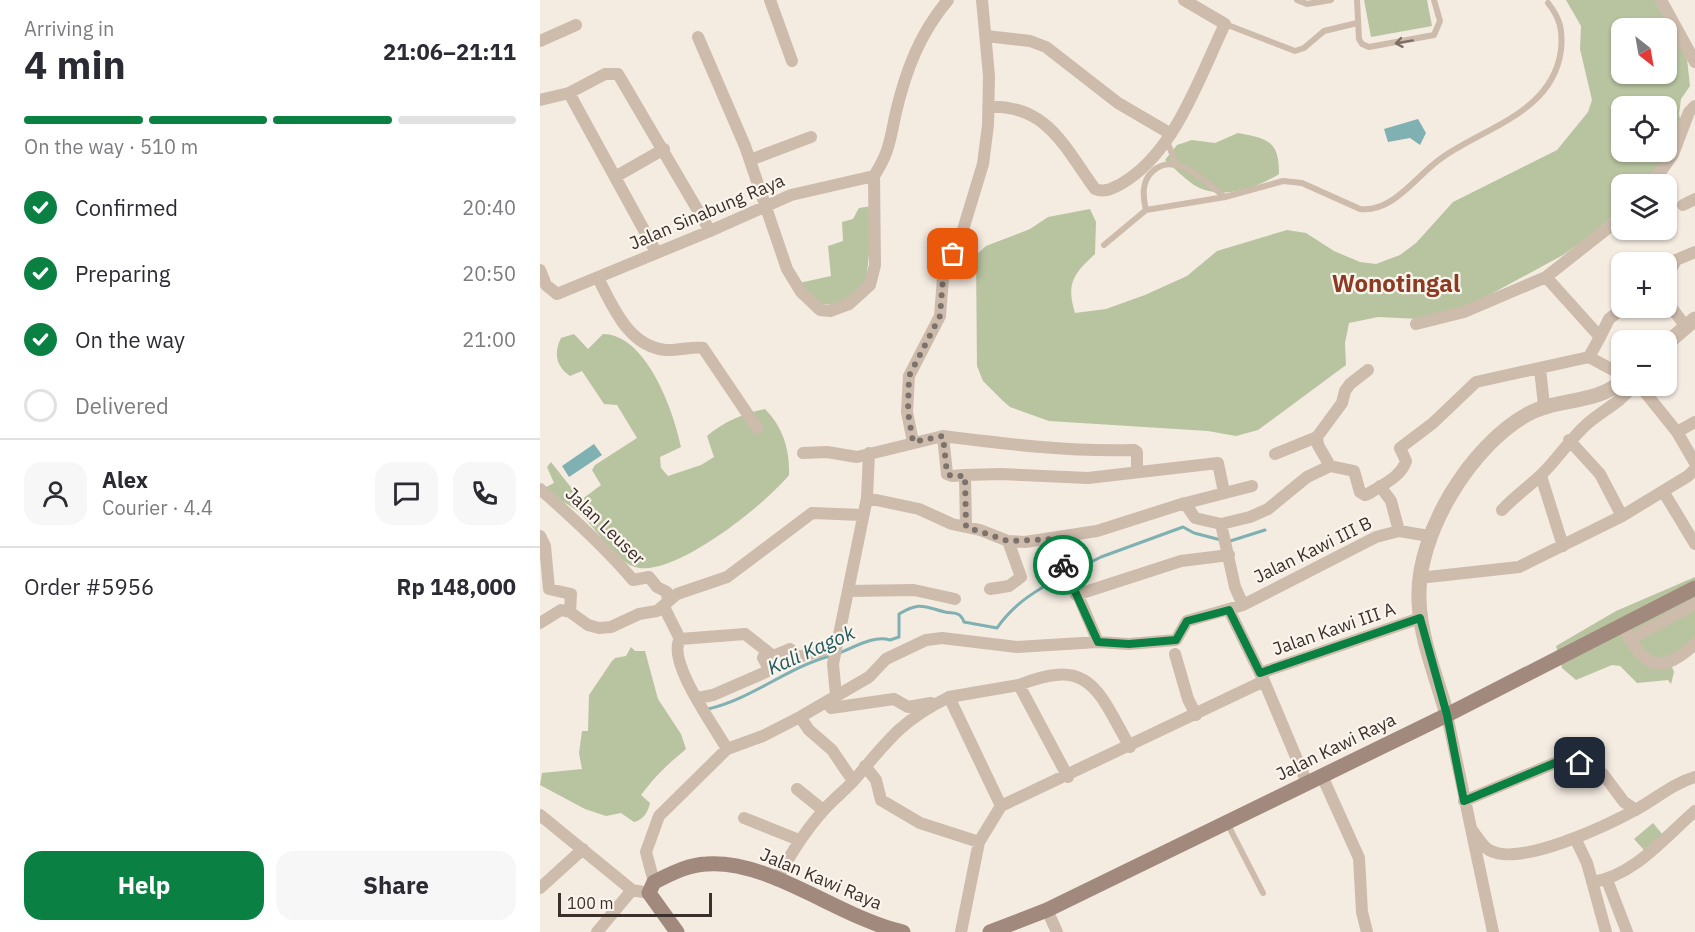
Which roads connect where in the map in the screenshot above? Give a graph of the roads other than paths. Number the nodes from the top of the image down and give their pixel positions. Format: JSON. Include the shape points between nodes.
{"nodes":[{"id":1,"x":770,"y":0,"type":"edge"},
{"id":2,"x":948,"y":0,"type":"edge"},
{"id":3,"x":981,"y":0,"type":"edge"},
{"id":4,"x":1185,"y":0,"type":"edge"},
{"id":5,"x":1297,"y":0,"type":"edge"},
{"id":6,"x":1331,"y":0,"type":"edge"},
{"id":7,"x":1357,"y":0,"type":"edge"},
{"id":8,"x":1434,"y":0,"type":"edge"},
{"id":9,"x":1662,"y":0,"type":"edge"},
{"id":10,"x":1548,"y":3,"type":"dead end"},
{"id":11,"x":1357,"y":23,"type":"junction"},
{"id":12,"x":1225,"y":24,"type":"junction"},
{"id":13,"x":576,"y":26,"type":"dead end"},
{"id":14,"x":986,"y":36,"type":"junction"},
{"id":15,"x":698,"y":37,"type":"dead end"},
{"id":16,"x":540,"y":41,"type":"edge"},
{"id":17,"x":792,"y":61,"type":"dead end"},
{"id":18,"x":1695,"y":62,"type":"edge"},
{"id":19,"x":569,"y":93,"type":"junction"},
{"id":20,"x":540,"y":100,"type":"edge"},
{"id":21,"x":1695,"y":106,"type":"edge"},
{"id":22,"x":989,"y":107,"type":"junction"},
{"id":23,"x":811,"y":137,"type":"dead end"},
{"id":24,"x":1169,"y":138,"type":"junction"},
{"id":25,"x":664,"y":149,"type":"junction"},
{"id":26,"x":750,"y":160,"type":"junction"},
{"id":27,"x":1176,"y":164,"type":"junction"},
{"id":28,"x":1660,"y":174,"type":"edge"},
{"id":29,"x":874,"y":176,"type":"junction"},
{"id":30,"x":615,"y":177,"type":"junction"},
{"id":31,"x":1225,"y":197,"type":"junction"},
{"id":32,"x":1695,"y":199,"type":"edge"},
{"id":33,"x":765,"y":205,"type":"junction"},
{"id":34,"x":1683,"y":205,"type":"dead end"},
{"id":35,"x":1146,"y":210,"type":"junction"},
{"id":36,"x":1611,"y":226,"type":"edge"},
{"id":37,"x":710,"y":231,"type":"junction"},
{"id":38,"x":1104,"y":244,"type":"dead end"},
{"id":39,"x":656,"y":252,"type":"junction"},
{"id":40,"x":1695,"y":252,"type":"edge"},
{"id":41,"x":1677,"y":260,"type":"edge"},
{"id":42,"x":540,"y":270,"type":"edge"},
{"id":43,"x":1546,"y":277,"type":"junction"},
{"id":44,"x":598,"y":278,"type":"junction"},
{"id":45,"x":1677,"y":311,"type":"edge"},
{"id":46,"x":1611,"y":317,"type":"edge"},
{"id":47,"x":1690,"y":323,"type":"edge"},
{"id":48,"x":1416,"y":324,"type":"dead end"},
{"id":49,"x":1677,"y":334,"type":"edge"},
{"id":50,"x":1600,"y":338,"type":"junction"},
{"id":51,"x":1589,"y":357,"type":"junction"},
{"id":52,"x":1540,"y":369,"type":"junction"},
{"id":53,"x":1611,"y":369,"type":"edge"},
{"id":54,"x":1368,"y":370,"type":"dead end"},
{"id":55,"x":1611,"y":388,"type":"edge"},
{"id":56,"x":1625,"y":396,"type":"edge"},
{"id":57,"x":1648,"y":396,"type":"edge"},
{"id":58,"x":1544,"y":405,"type":"junction"},
{"id":59,"x":1695,"y":422,"type":"edge"},
{"id":60,"x":757,"y":428,"type":"dead end"},
{"id":61,"x":1677,"y":432,"type":"junction"},
{"id":62,"x":943,"y":436,"type":"junction"},
{"id":63,"x":1317,"y":437,"type":"junction"},
{"id":64,"x":1569,"y":440,"type":"junction"},
{"id":65,"x":913,"y":442,"type":"junction"},
{"id":66,"x":803,"y":453,"type":"dead end"},
{"id":67,"x":869,"y":453,"type":"junction"},
{"id":68,"x":1275,"y":454,"type":"dead end"},
{"id":69,"x":1695,"y":463,"type":"edge"},
{"id":70,"x":1330,"y":466,"type":"junction"},
{"id":71,"x":1695,"y":468,"type":"edge"},
{"id":72,"x":1137,"y":471,"type":"junction"},
{"id":73,"x":965,"y":476,"type":"junction"},
{"id":74,"x":1541,"y":476,"type":"junction"},
{"id":75,"x":1252,"y":486,"type":"dead end"},
{"id":76,"x":1380,"y":486,"type":"junction"},
{"id":77,"x":540,"y":489,"type":"edge"},
{"id":78,"x":1663,"y":491,"type":"junction"},
{"id":79,"x":1224,"y":492,"type":"junction"},
{"id":80,"x":867,"y":498,"type":"junction"},
{"id":81,"x":1186,"y":503,"type":"junction"},
{"id":82,"x":1502,"y":510,"type":"dead end"},
{"id":83,"x":862,"y":515,"type":"junction"},
{"id":84,"x":1622,"y":516,"type":"junction"},
{"id":85,"x":1221,"y":524,"type":"junction"},
{"id":86,"x":966,"y":527,"type":"junction"},
{"id":87,"x":1400,"y":531,"type":"junction"},
{"id":88,"x":540,"y":536,"type":"edge"},
{"id":89,"x":1429,"y":536,"type":"junction"},
{"id":90,"x":1054,"y":539,"type":"junction"},
{"id":91,"x":1008,"y":541,"type":"junction"},
{"id":92,"x":1695,"y":544,"type":"edge"},
{"id":93,"x":1226,"y":546,"type":"junction"},
{"id":94,"x":1563,"y":546,"type":"junction"},
{"id":95,"x":1419,"y":578,"type":"junction"},
{"id":96,"x":1695,"y":588,"type":"edge"},
{"id":97,"x":990,"y":590,"type":"dead end"},
{"id":98,"x":848,"y":591,"type":"junction"},
{"id":99,"x":1076,"y":594,"type":"junction"},
{"id":100,"x":955,"y":600,"type":"dead end"},
{"id":101,"x":1695,"y":604,"type":"edge"},
{"id":102,"x":666,"y":605,"type":"junction"},
{"id":103,"x":1243,"y":605,"type":"junction"},
{"id":104,"x":1229,"y":610,"type":"junction"},
{"id":105,"x":570,"y":612,"type":"junction"},
{"id":106,"x":1420,"y":618,"type":"junction"},
{"id":107,"x":540,"y":623,"type":"edge"},
{"id":108,"x":1621,"y":624,"type":"junction"},
{"id":109,"x":680,"y":639,"type":"junction"},
{"id":110,"x":1629,"y":639,"type":"junction"},
{"id":111,"x":1098,"y":642,"type":"junction"},
{"id":112,"x":1695,"y":644,"type":"edge"},
{"id":113,"x":766,"y":652,"type":"junction"},
{"id":114,"x":834,"y":654,"type":"junction"},
{"id":115,"x":1175,"y":654,"type":"dead end"},
{"id":116,"x":1262,"y":677,"type":"junction"},
{"id":117,"x":862,"y":681,"type":"junction"},
{"id":118,"x":1018,"y":685,"type":"junction"},
{"id":119,"x":836,"y":695,"type":"junction"},
{"id":120,"x":944,"y":699,"type":"junction"},
{"id":121,"x":876,"y":700,"type":"junction"},
{"id":122,"x":702,"y":705,"type":"junction"},
{"id":123,"x":831,"y":708,"type":"dead end"},
{"id":124,"x":1197,"y":714,"type":"junction"},
{"id":125,"x":1447,"y":715,"type":"junction"},
{"id":126,"x":800,"y":717,"type":"junction"},
{"id":127,"x":1130,"y":747,"type":"junction"},
{"id":128,"x":727,"y":749,"type":"junction"},
{"id":129,"x":865,"y":766,"type":"junction"},
{"id":130,"x":1322,"y":776,"type":"junction"},
{"id":131,"x":1068,"y":777,"type":"junction"},
{"id":132,"x":1695,"y":777,"type":"edge"},
{"id":133,"x":853,"y":781,"type":"junction"},
{"id":134,"x":1306,"y":783,"type":"junction"},
{"id":135,"x":797,"y":789,"type":"dead end"},
{"id":136,"x":1464,"y":801,"type":"junction"},
{"id":137,"x":1001,"y":807,"type":"junction"},
{"id":138,"x":823,"y":810,"type":"junction"},
{"id":139,"x":1635,"y":810,"type":"junction"},
{"id":140,"x":1695,"y":811,"type":"edge"},
{"id":141,"x":540,"y":815,"type":"edge"},
{"id":142,"x":744,"y":818,"type":"dead end"},
{"id":143,"x":1227,"y":822,"type":"junction"},
{"id":144,"x":1472,"y":829,"type":"junction"},
{"id":145,"x":800,"y":840,"type":"junction"},
{"id":146,"x":1575,"y":840,"type":"junction"},
{"id":147,"x":979,"y":842,"type":"junction"},
{"id":148,"x":583,"y":849,"type":"junction"},
{"id":149,"x":776,"y":880,"type":"junction"},
{"id":150,"x":1607,"y":880,"type":"junction"},
{"id":151,"x":1592,"y":882,"type":"junction"},
{"id":152,"x":540,"y":888,"type":"edge"},
{"id":153,"x":652,"y":888,"type":"junction"},
{"id":154,"x":632,"y":890,"type":"junction"},
{"id":155,"x":1263,"y":893,"type":"dead end"},
{"id":156,"x":1047,"y":910,"type":"junction"},
{"id":157,"x":597,"y":932,"type":"edge"},
{"id":158,"x":677,"y":932,"type":"edge"},
{"id":159,"x":903,"y":932,"type":"edge"},
{"id":160,"x":960,"y":932,"type":"edge"},
{"id":161,"x":990,"y":932,"type":"edge"},
{"id":162,"x":1057,"y":932,"type":"edge"},
{"id":163,"x":1367,"y":932,"type":"edge"},
{"id":164,"x":1493,"y":932,"type":"edge"},
{"id":165,"x":1606,"y":932,"type":"edge"},
{"id":166,"x":1627,"y":932,"type":"edge"}],
"edges":[{"from":1,"to":17,"type":"street"},
{"from":2,"to":29,"type":"street","via":[[917,46],[896,111],[888,155]]},
{"from":3,"to":14,"type":"street"},
{"from":4,"to":12,"type":"street"},
{"from":5,"to":6,"type":"lane","via":[[1307,4]]},
{"from":7,"to":11,"type":"lane"},
{"from":8,"to":11,"type":"lane","one_way":true,"via":[[1440,25],[1438,32],[1428,38],[1365,46],[1360,41]]},
{"from":9,"to":18,"type":"street"},
{"from":10,"to":31,"type":"lane","via":[[1560,20],[1562,43],[1557,65],[1538,97],[1510,120],[1445,155],[1388,203],[1370,210],[1360,209],[1293,181],[1274,182]]},
{"from":11,"to":12,"type":"lane","via":[[1324,31],[1296,51]]},
{"from":12,"to":24,"type":"street"},
{"from":13,"to":16,"type":"street"},
{"from":14,"to":22,"type":"street"},
{"from":14,"to":24,"type":"street","via":[[1030,41],[1046,47]]},
{"from":15,"to":26,"type":"street"},
{"from":19,"to":20,"type":"street"},
{"from":19,"to":25,"type":"street","via":[[605,74],[615,73]]},
{"from":19,"to":30,"type":"street"},
{"from":21,"to":28,"type":"street"},
{"from":22,"to":24,"type":"street","via":[[1008,106],[1039,118],[1099,191],[1113,188],[1139,172]]},
{"from":22,"to":65,"type":"street","via":[[983,164],[968,218],[943,278],[940,316],[909,376],[908,412]]},
{"from":23,"to":26,"type":"street"},
{"from":24,"to":27,"type":"lane"},
{"from":25,"to":30,"type":"street"},
{"from":25,"to":37,"type":"street"},
{"from":26,"to":33,"type":"street"},
{"from":27,"to":31,"type":"lane"},
{"from":27,"to":35,"type":"lane","via":[[1161,165],[1147,177]]},
{"from":29,"to":33,"type":"street","name":"Jalan Sinabung Raya"},
{"from":29,"to":33,"type":"street","via":[[873,275],[862,295],[840,309],[820,310],[801,292],[782,256]]},
{"from":30,"to":39,"type":"street"},
{"from":31,"to":35,"type":"lane"},
{"from":32,"to":34,"type":"street"},
{"from":33,"to":37,"type":"street","name":"Jalan Sinabung Raya"},
{"from":35,"to":38,"type":"lane"},
{"from":36,"to":43,"type":"street"},
{"from":37,"to":39,"type":"street","name":"Jalan Sinabung Raya"},
{"from":39,"to":44,"type":"street","name":"Jalan Sinabung Raya"},
{"from":40,"to":41,"type":"street"},
{"from":42,"to":44,"type":"street","name":"Jalan Sinabung Raya","via":[[546,285],[557,294]]},
{"from":43,"to":48,"type":"street","via":[[1464,312]]},
{"from":43,"to":50,"type":"street"},
{"from":44,"to":60,"type":"street","via":[[618,317],[643,343],[670,350],[703,348]]},
{"from":45,"to":47,"type":"street"},
{"from":46,"to":50,"type":"street"},
{"from":47,"to":49,"type":"street"},
{"from":50,"to":51,"type":"street"},
{"from":51,"to":52,"type":"street"},
{"from":51,"to":53,"type":"street"},
{"from":52,"to":58,"type":"street"},
{"from":52,"to":76,"type":"street","via":[[1520,370],[1476,382],[1400,448],[1406,463],[1395,477]]},
{"from":54,"to":63,"type":"street","via":[[1344,391],[1342,403]]},
{"from":55,"to":58,"type":"street","via":[[1600,394]]},
{"from":56,"to":64,"type":"street"},
{"from":57,"to":61,"type":"street"},
{"from":58,"to":89,"type":"street","via":[[1511,425],[1488,446],[1458,484]]},
{"from":59,"to":61,"type":"street"},
{"from":61,"to":69,"type":"street"},
{"from":62,"to":65,"type":"street"},
{"from":62,"to":72,"type":"street","via":[[1103,452],[1134,450]]},
{"from":62,"to":73,"type":"street","via":[[947,474]]},
{"from":63,"to":68,"type":"street"},
{"from":63,"to":70,"type":"street"},
{"from":64,"to":74,"type":"street"},
{"from":64,"to":84,"type":"street","via":[[1600,474]]},
{"from":65,"to":67,"type":"street"},
{"from":66,"to":67,"type":"street","via":[[857,457]]},
{"from":67,"to":80,"type":"street"},
{"from":70,"to":76,"type":"street","via":[[1354,471],[1360,492],[1365,495]]},
{"from":70,"to":85,"type":"street","via":[[1307,477],[1259,513]]},
{"from":71,"to":78,"type":"street"},
{"from":72,"to":73,"type":"street","via":[[1088,478]]},
{"from":72,"to":79,"type":"street","via":[[1218,463]]},
{"from":73,"to":86,"type":"street"},
{"from":74,"to":82,"type":"street"},
{"from":74,"to":94,"type":"street"},
{"from":75,"to":79,"type":"street"},
{"from":76,"to":87,"type":"street","name":"Jalan Kawi III B","via":[[1391,501]]},
{"from":77,"to":102,"type":"street","name":"Jalan Leuser","via":[[620,562],[633,580],[649,578],[667,592]]},
{"from":78,"to":84,"type":"street"},
{"from":78,"to":92,"type":"street"},
{"from":79,"to":81,"type":"street"},
{"from":80,"to":83,"type":"street"},
{"from":80,"to":86,"type":"street","via":[[919,509]]},
{"from":81,"to":85,"type":"street","via":[[1195,518]]},
{"from":81,"to":90,"type":"street","via":[[1097,531]]},
{"from":83,"to":98,"type":"street"},
{"from":83,"to":102,"type":"street","via":[[812,513],[727,577],[685,590]]},
{"from":84,"to":94,"type":"street"},
{"from":85,"to":93,"type":"street","name":"Jalan Kawi III B"},
{"from":86,"to":91,"type":"street"},
{"from":87,"to":89,"type":"street","name":"Jalan Kawi III B"},
{"from":87,"to":103,"type":"street","name":"Jalan Kawi III B","via":[[1369,540]]},
{"from":88,"to":105,"type":"street","via":[[545,546],[548,587],[571,594]]},
{"from":89,"to":95,"type":"street"},
{"from":90,"to":91,"type":"street"},
{"from":90,"to":99,"type":"street"},
{"from":91,"to":97,"type":"street","via":[[1021,577],[1009,586]]},
{"from":93,"to":99,"type":"street"},
{"from":93,"to":103,"type":"street","name":"Jalan Kawi III B"},
{"from":94,"to":95,"type":"street","via":[[1513,569]]},
{"from":95,"to":106,"type":"street"},
{"from":96,"to":108,"type":"main road","name":"Jalan Kawi Raya"},
{"from":98,"to":100,"type":"street","via":[[914,590]]},
{"from":98,"to":114,"type":"street"},
{"from":99,"to":111,"type":"street"},
{"from":101,"to":110,"type":"street"},
{"from":102,"to":105,"type":"street","via":[[608,628],[588,625]]},
{"from":102,"to":109,"type":"street"},
{"from":103,"to":104,"type":"street","name":"Jalan Kawi III B"},
{"from":104,"to":111,"type":"street","name":"Jalan Kawi III B","via":[[1187,621],[1176,640]]},
{"from":104,"to":116,"type":"street"},
{"from":105,"to":107,"type":"street","via":[[556,611]]},
{"from":106,"to":116,"type":"street","name":"Jalan Kawi III A"},
{"from":106,"to":125,"type":"street"},
{"from":108,"to":110,"type":"street"},
{"from":108,"to":125,"type":"main road","name":"Jalan Kawi Raya"},
{"from":109,"to":113,"type":"street","via":[[745,634]]},
{"from":109,"to":122,"type":"street","via":[[677,644],[682,674]]},
{"from":110,"to":112,"type":"street","via":[[1636,651],[1652,664],[1660,665]]},
{"from":111,"to":117,"type":"street","name":"Jalan Kawi III B","via":[[1017,647],[934,638],[886,659]]},
{"from":113,"to":114,"type":"street","via":[[773,656],[790,649],[798,657]]},
{"from":113,"to":122,"type":"street","via":[[766,672],[713,695]]},
{"from":114,"to":119,"type":"street"},
{"from":115,"to":124,"type":"street","via":[[1188,699]]},
{"from":116,"to":124,"type":"street","name":"Jalan Kawi III A"},
{"from":116,"to":134,"type":"street"},
{"from":117,"to":119,"type":"street","name":"Jalan Kawi III B"},
{"from":117,"to":121,"type":"street"},
{"from":118,"to":120,"type":"street"},
{"from":118,"to":127,"type":"street","via":[[1051,675],[1080,676],[1090,682],[1102,699]]},
{"from":118,"to":131,"type":"street"},
{"from":119,"to":126,"type":"street","name":"Jalan Kawi III B"},
{"from":120,"to":121,"type":"street","via":[[908,707],[894,699]]},
{"from":120,"to":129,"type":"street","via":[[907,721]]},
{"from":120,"to":137,"type":"street"},
{"from":121,"to":123,"type":"street"},
{"from":122,"to":128,"type":"street"},
{"from":124,"to":127,"type":"street","name":"Jalan Kawi III A"},
{"from":125,"to":130,"type":"main road","name":"Jalan Kawi Raya"},
{"from":125,"to":136,"type":"street"},
{"from":126,"to":128,"type":"street","name":"Jalan Kawi III B"},
{"from":126,"to":133,"type":"street","via":[[829,746]]},
{"from":127,"to":131,"type":"street","name":"Jalan Kawi III A"},
{"from":128,"to":153,"type":"street","via":[[659,816],[646,852]]},
{"from":129,"to":133,"type":"street"},
{"from":129,"to":147,"type":"street","via":[[884,801],[920,823]]},
{"from":130,"to":134,"type":"main road","name":"Jalan Kawi Raya"},
{"from":130,"to":163,"type":"street","via":[[1359,858]]},
{"from":131,"to":137,"type":"street","name":"Jalan Kawi III A"},
{"from":132,"to":139,"type":"street","via":[[1681,781]]},
{"from":133,"to":138,"type":"street"},
{"from":134,"to":143,"type":"main road","name":"Jalan Kawi Raya"},
{"from":135,"to":138,"type":"street"},
{"from":136,"to":139,"type":"street","via":[[1570,759],[1603,774]]},
{"from":136,"to":144,"type":"street"},
{"from":137,"to":147,"type":"street"},
{"from":138,"to":145,"type":"street"},
{"from":139,"to":146,"type":"street"},
{"from":140,"to":150,"type":"street","via":[[1624,872]]},
{"from":141,"to":148,"type":"street"},
{"from":142,"to":145,"type":"street"},
{"from":143,"to":155,"type":"lane"},
{"from":143,"to":156,"type":"main road","name":"Jalan Kawi Raya"},
{"from":144,"to":146,"type":"street","via":[[1488,849],[1502,854]]},
{"from":144,"to":164,"type":"street"},
{"from":145,"to":149,"type":"street"},
{"from":146,"to":151,"type":"street"},
{"from":147,"to":160,"type":"street"},
{"from":148,"to":152,"type":"street"},
{"from":148,"to":154,"type":"street"},
{"from":149,"to":153,"type":"main road","name":"Jalan Kawi Raya","via":[[742,866],[705,864],[688,866]]},
{"from":149,"to":159,"type":"main road","name":"Jalan Kawi Raya","via":[[871,923]]},
{"from":150,"to":151,"type":"street"},
{"from":150,"to":166,"type":"street"},
{"from":151,"to":165,"type":"street"},
{"from":153,"to":154,"type":"street"},
{"from":153,"to":158,"type":"main road"},
{"from":154,"to":157,"type":"street"},
{"from":156,"to":161,"type":"main road","name":"Jalan Kawi Raya"},
{"from":156,"to":162,"type":"street"}]}
